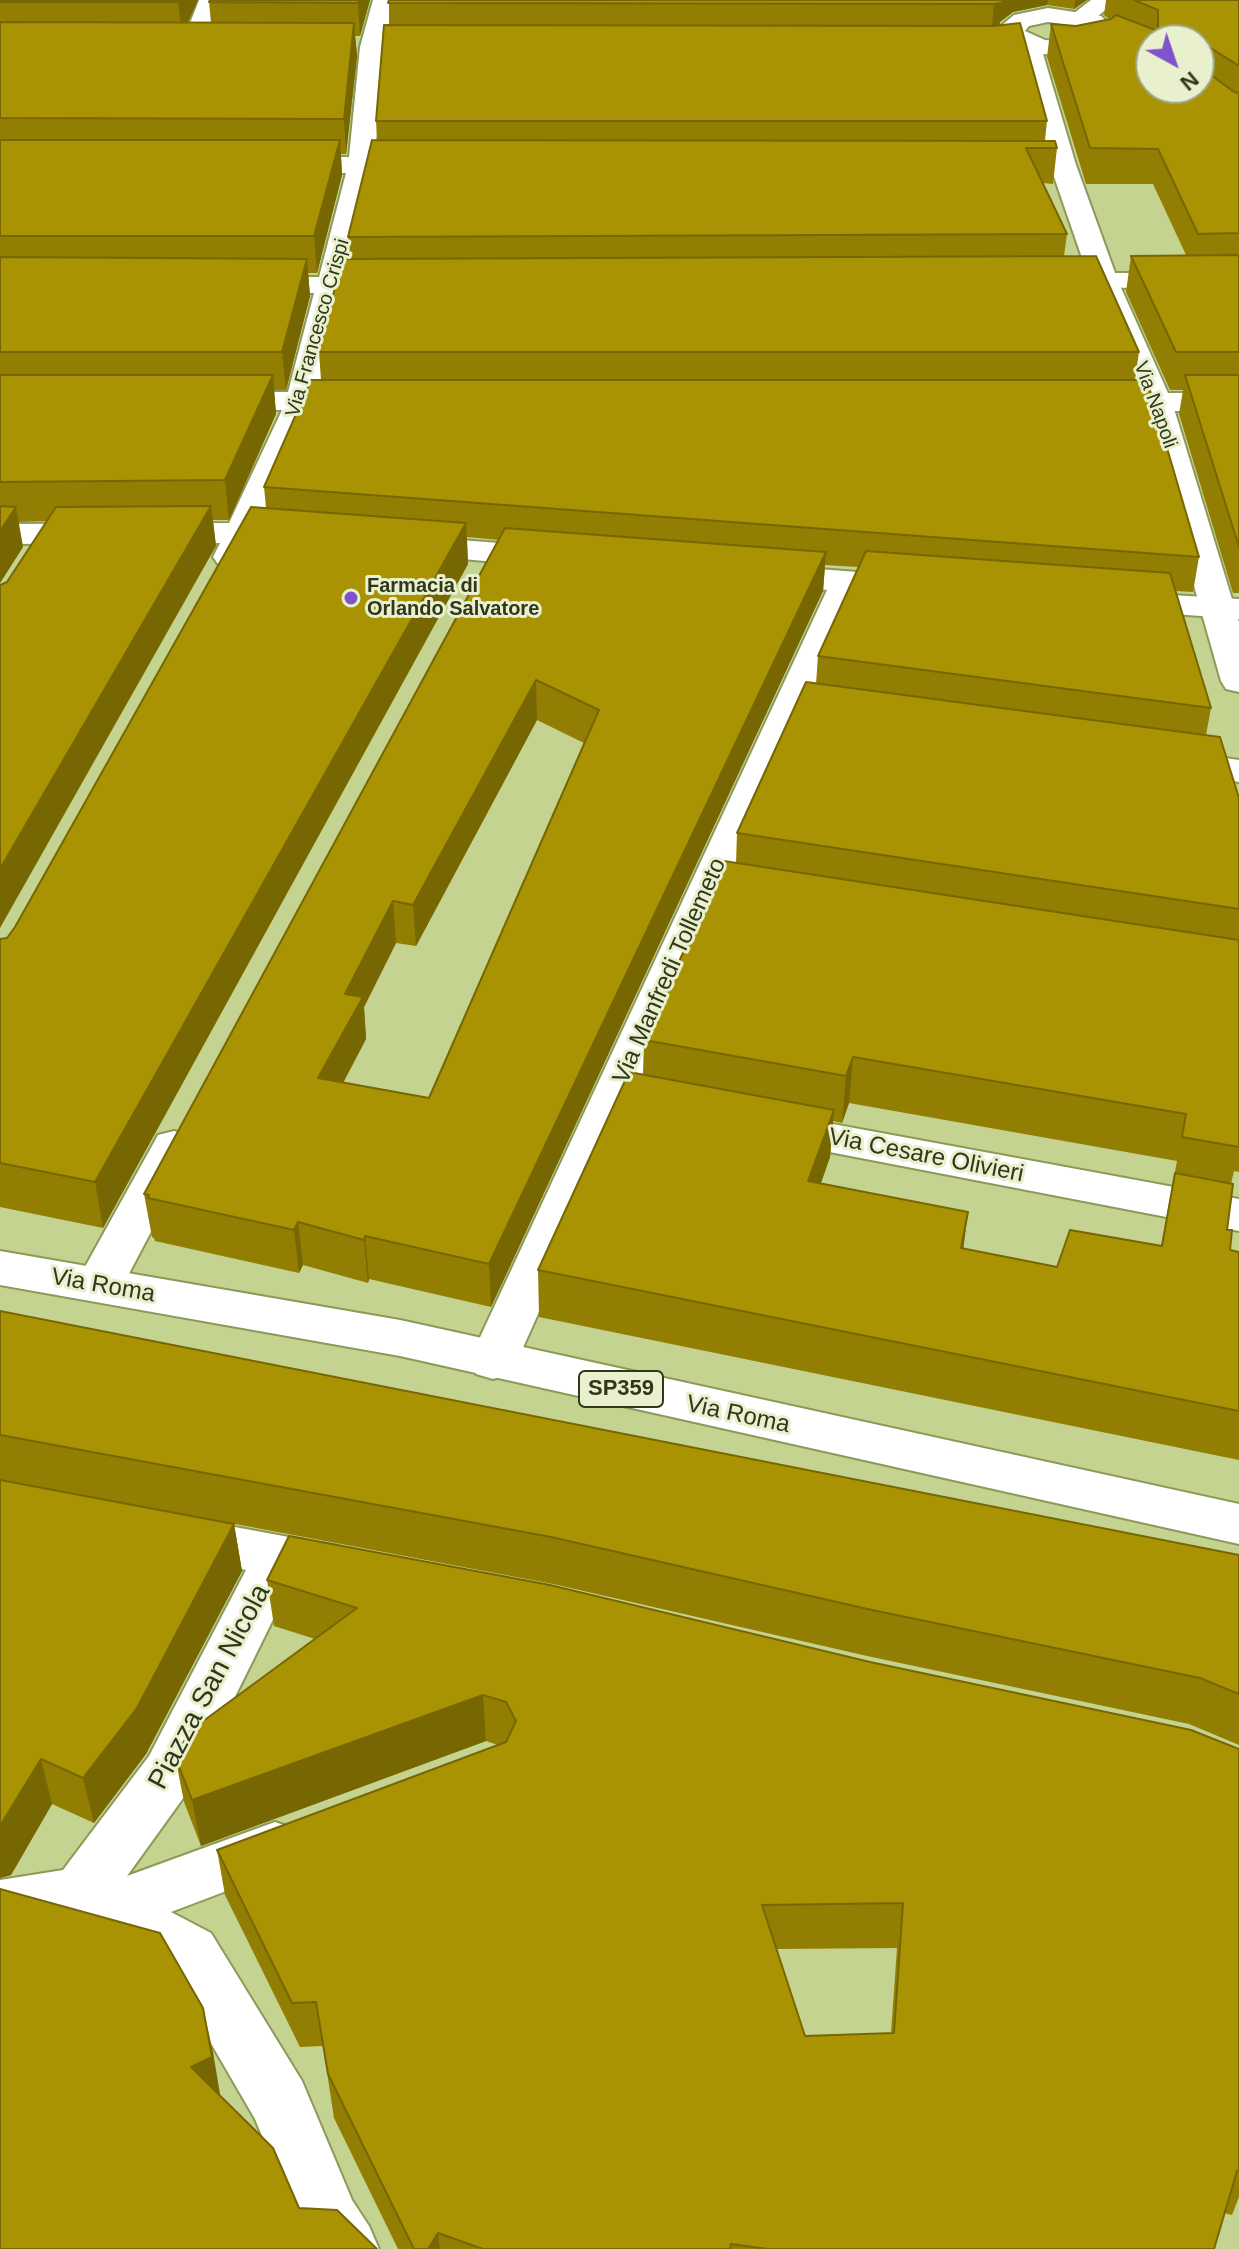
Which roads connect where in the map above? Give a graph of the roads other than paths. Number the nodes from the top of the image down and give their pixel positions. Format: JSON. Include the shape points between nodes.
{"nodes":[{"id":1,"x":210,"y":0,"type":"edge"},
{"id":2,"x":384,"y":0,"type":"edge"},
{"id":3,"x":1106,"y":0,"type":"edge"},
{"id":4,"x":1082,"y":18,"type":"junction"},
{"id":5,"x":1021,"y":34,"type":"junction"},
{"id":6,"x":163,"y":46,"type":"edge"},
{"id":7,"x":193,"y":46,"type":"junction"},
{"id":8,"x":223,"y":47,"type":"edge"},
{"id":9,"x":342,"y":47,"type":"edge"},
{"id":10,"x":372,"y":47,"type":"junction"},
{"id":11,"x":404,"y":47,"type":"edge"},
{"id":12,"x":991,"y":47,"type":"edge"},
{"id":13,"x":251,"y":165,"type":"edge"},
{"id":14,"x":361,"y":165,"type":"junction"},
{"id":15,"x":457,"y":165,"type":"edge"},
{"id":16,"x":1031,"y":165,"type":"edge"},
{"id":17,"x":1063,"y":165,"type":"junction"},
{"id":18,"x":1025,"y":281,"type":"edge"},
{"id":19,"x":1104,"y":281,"type":"junction"},
{"id":20,"x":1239,"y":281,"type":"edge"},
{"id":21,"x":222,"y":285,"type":"edge"},
{"id":22,"x":333,"y":285,"type":"junction"},
{"id":23,"x":427,"y":285,"type":"edge"},
{"id":24,"x":190,"y":401,"type":"edge"},
{"id":25,"x":301,"y":401,"type":"junction"},
{"id":26,"x":396,"y":401,"type":"edge"},
{"id":27,"x":1078,"y":402,"type":"edge"},
{"id":28,"x":1157,"y":402,"type":"junction"},
{"id":29,"x":1239,"y":402,"type":"edge"},
{"id":30,"x":51,"y":533,"type":"junction"},
{"id":31,"x":243,"y":533,"type":"junction"},
{"id":32,"x":0,"y":534,"type":"edge"},
{"id":33,"x":322,"y":539,"type":"edge"},
{"id":34,"x":384,"y":544,"type":"edge"},
{"id":35,"x":494,"y":553,"type":"junction"},
{"id":36,"x":589,"y":560,"type":"edge"},
{"id":37,"x":29,"y":568,"type":"edge"},
{"id":38,"x":732,"y":572,"type":"edge"},
{"id":39,"x":848,"y":581,"type":"junction"},
{"id":40,"x":213,"y":588,"type":"edge"},
{"id":41,"x":940,"y":588,"type":"edge"},
{"id":42,"x":472,"y":594,"type":"edge"},
{"id":43,"x":1095,"y":600,"type":"edge"},
{"id":44,"x":1229,"y":609,"type":"edge"},
{"id":45,"x":1239,"y":681,"type":"edge"},
{"id":46,"x":1130,"y":756,"type":"edge"},
{"id":47,"x":1239,"y":771,"type":"edge"},
{"id":48,"x":612,"y":1098,"type":"junction"},
{"id":49,"x":659,"y":1106,"type":"edge"},
{"id":50,"x":188,"y":1119,"type":"edge"},
{"id":51,"x":738,"y":1121,"type":"edge"},
{"id":52,"x":1239,"y":1215,"type":"edge"},
{"id":53,"x":0,"y":1268,"type":"edge"},
{"id":54,"x":99,"y":1285,"type":"junction"},
{"id":55,"x":493,"y":1361,"type":"junction"},
{"id":56,"x":1239,"y":1524,"type":"edge"},
{"id":57,"x":140,"y":1529,"type":"edge"},
{"id":58,"x":279,"y":1556,"type":"junction"},
{"id":59,"x":385,"y":1576,"type":"edge"},
{"id":60,"x":327,"y":1828,"type":"edge"},
{"id":61,"x":94,"y":1901,"type":"junction"},
{"id":62,"x":0,"y":1906,"type":"edge"},
{"id":63,"x":346,"y":2249,"type":"edge"}],
"edges":[{"from":1,"to":7,"type":"street"},
{"from":2,"to":10,"type":"street","name":"Via Francesco Crispi"},
{"from":3,"to":4,"type":"street"},
{"from":4,"to":5,"type":"street","via":[[1048,15],[1022,20]]},
{"from":4,"to":5,"type":"street","via":[[1116,37],[1056,49]]},
{"from":5,"to":12,"type":"street"},
{"from":5,"to":17,"type":"street","name":"Via Napoli"},
{"from":6,"to":7,"type":"street"},
{"from":7,"to":8,"type":"street"},
{"from":9,"to":10,"type":"street"},
{"from":10,"to":11,"type":"street"},
{"from":10,"to":14,"type":"street","name":"Via Francesco Crispi"},
{"from":13,"to":14,"type":"street"},
{"from":14,"to":15,"type":"street"},
{"from":14,"to":22,"type":"street","name":"Via Francesco Crispi"},
{"from":16,"to":17,"type":"street"},
{"from":17,"to":19,"type":"street","name":"Via Napoli"},
{"from":18,"to":19,"type":"street"},
{"from":19,"to":20,"type":"street"},
{"from":19,"to":28,"type":"street","name":"Via Napoli"},
{"from":21,"to":22,"type":"street"},
{"from":22,"to":23,"type":"street"},
{"from":22,"to":25,"type":"street","name":"Via Francesco Crispi"},
{"from":24,"to":25,"type":"street"},
{"from":25,"to":26,"type":"street"},
{"from":25,"to":31,"type":"street","name":"Via Francesco Crispi"},
{"from":27,"to":28,"type":"street"},
{"from":28,"to":29,"type":"street"},
{"from":28,"to":44,"type":"street","name":"Via Napoli"},
{"from":30,"to":31,"type":"street"},
{"from":30,"to":32,"type":"street"},
{"from":30,"to":37,"type":"street"},
{"from":31,"to":33,"type":"street"},
{"from":31,"to":40,"type":"street","name":"Via Francesco Crispi"},
{"from":34,"to":35,"type":"street"},
{"from":35,"to":36,"type":"street"},
{"from":35,"to":42,"type":"street"},
{"from":38,"to":39,"type":"street"},
{"from":39,"to":41,"type":"street"},
{"from":39,"to":48,"type":"street","name":"Via Manfredi Tollemeto","via":[[805,712],[723,891]]},
{"from":43,"to":44,"type":"street"},
{"from":44,"to":45,"type":"street","name":"Via Napoli"},
{"from":46,"to":47,"type":"street"},
{"from":48,"to":49,"type":"street"},
{"from":48,"to":55,"type":"street","name":"Via Manfredi Tollemeto"},
{"from":50,"to":54,"type":"street"},
{"from":51,"to":52,"type":"street","name":"Via Cesare Olivieri"},
{"from":53,"to":54,"type":"street","name":"Via Roma","number":"SP359"},
{"from":54,"to":55,"type":"street","name":"Via Roma","number":"SP359","via":[[400,1338]]},
{"from":55,"to":56,"type":"street","name":"Via Roma","number":"SP359"},
{"from":57,"to":58,"type":"street"},
{"from":58,"to":59,"type":"street"},
{"from":58,"to":61,"type":"street","name":"Piazza San Nicola","via":[[169,1773]]},
{"from":60,"to":61,"type":"street"},
{"from":61,"to":62,"type":"street"},
{"from":61,"to":63,"type":"street","via":[[190,1952],[280,2102],[329,2222]]}]}
